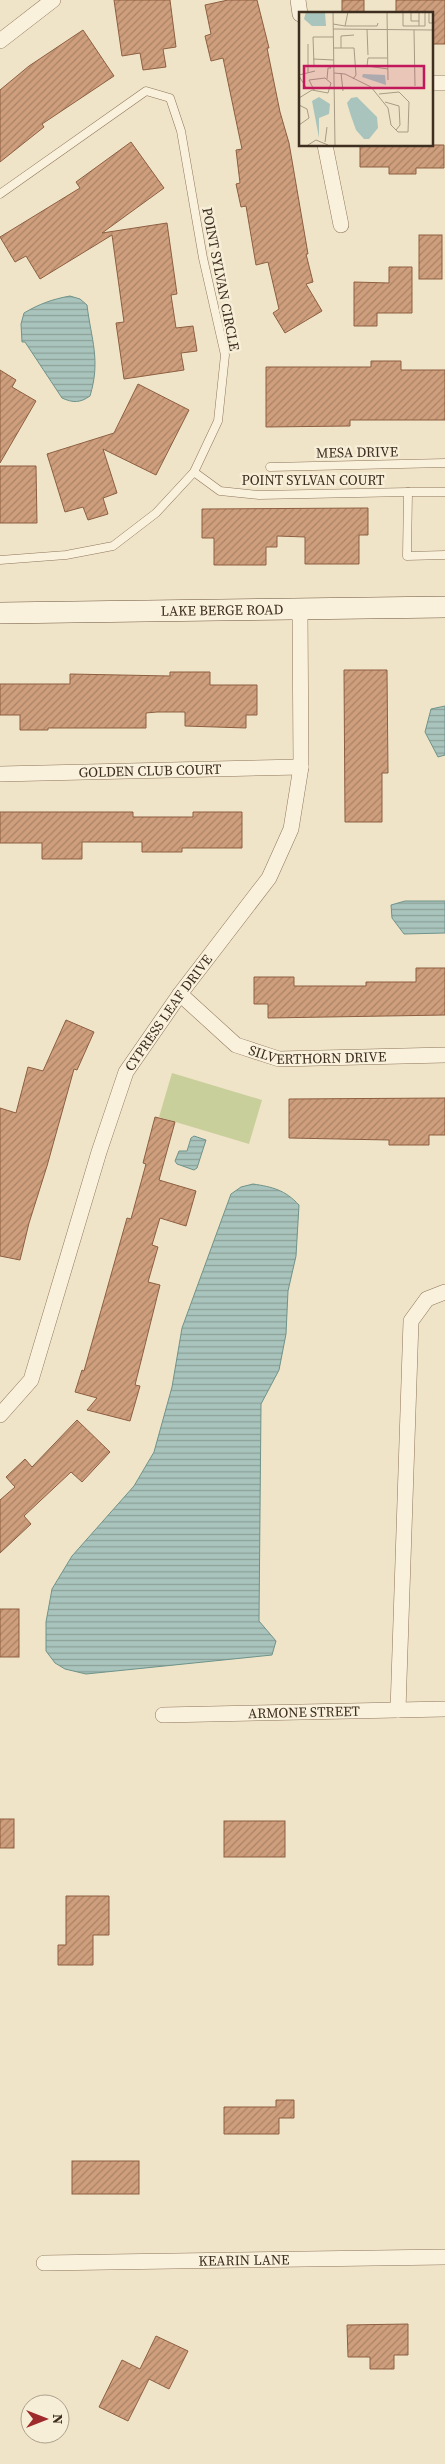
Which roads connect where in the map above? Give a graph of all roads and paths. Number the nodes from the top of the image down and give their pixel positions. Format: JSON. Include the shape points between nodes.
{"nodes":[{"id":1,"x":53,"y":0,"type":"edge"},
{"id":2,"x":0,"y":41,"type":"edge"},
{"id":3,"x":432,"y":83,"type":"edge"},
{"id":4,"x":445,"y":83,"type":"edge"},
{"id":5,"x":325,"y":146,"type":"edge"},
{"id":6,"x":0,"y":194,"type":"edge"},
{"id":7,"x":341,"y":225,"type":"dead end"},
{"id":8,"x":445,"y":463,"type":"edge"},
{"id":9,"x":270,"y":467,"type":"dead end"},
{"id":10,"x":194,"y":472,"type":"junction"},
{"id":11,"x":408,"y":492,"type":"junction"},
{"id":12,"x":445,"y":492,"type":"edge"},
{"id":13,"x":445,"y":555,"type":"edge"},
{"id":14,"x":0,"y":560,"type":"edge"},
{"id":15,"x":445,"y":608,"type":"edge"},
{"id":16,"x":300,"y":609,"type":"junction"},
{"id":17,"x":0,"y":613,"type":"edge"},
{"id":18,"x":301,"y":767,"type":"junction"},
{"id":19,"x":0,"y":774,"type":"edge"},
{"id":20,"x":180,"y":994,"type":"junction"},
{"id":21,"x":445,"y":1055,"type":"edge"},
{"id":22,"x":445,"y":1292,"type":"edge"},
{"id":23,"x":0,"y":1415,"type":"edge"},
{"id":24,"x":445,"y":1709,"type":"edge"},
{"id":25,"x":398,"y":1710,"type":"junction"},
{"id":26,"x":163,"y":1715,"type":"dead end"},
{"id":27,"x":445,"y":2257,"type":"edge"},
{"id":28,"x":44,"y":2263,"type":"dead end"}],
"edges":[{"from":1,"to":2,"type":"street"},
{"from":3,"to":4,"type":"street"},
{"from":5,"to":7,"type":"street"},
{"from":6,"to":10,"type":"lane","name":"POINT SYLVAN CIRCLE","via":[[146,92],[170,98],[181,131],[202,258],[225,355],[218,421]]},
{"from":8,"to":9,"type":"lane","name":"MESA DRIVE"},
{"from":10,"to":11,"type":"lane","name":"POINT SYLVAN COURT","via":[[220,490],[259,495]]},
{"from":10,"to":14,"type":"lane","name":"POINT SYLVAN CIRCLE","via":[[156,513],[113,546],[66,555]]},
{"from":11,"to":12,"type":"lane","name":"POINT SYLVAN COURT"},
{"from":11,"to":13,"type":"lane","via":[[406,556]]},
{"from":15,"to":16,"type":"street","name":"LAKE BERGE ROAD"},
{"from":16,"to":17,"type":"street","name":"LAKE BERGE ROAD"},
{"from":16,"to":18,"type":"street","name":"CYPRESS LEAF DRIVE"},
{"from":18,"to":19,"type":"street","name":"GOLDEN CLUB COURT"},
{"from":18,"to":20,"type":"street","name":"CYPRESS LEAF DRIVE","via":[[291,829],[269,878]]},
{"from":20,"to":21,"type":"street","name":"SILVERTHORN DRIVE","via":[[236,1045],[279,1059]]},
{"from":20,"to":23,"type":"street","name":"CYPRESS LEAF DRIVE","via":[[126,1072],[31,1380]]},
{"from":22,"to":25,"type":"street","via":[[428,1299],[411,1321]]},
{"from":24,"to":25,"type":"street","name":"ARMONE STREET"},
{"from":25,"to":26,"type":"street","name":"ARMONE STREET"},
{"from":27,"to":28,"type":"street","name":"KEARIN LANE"}]}
